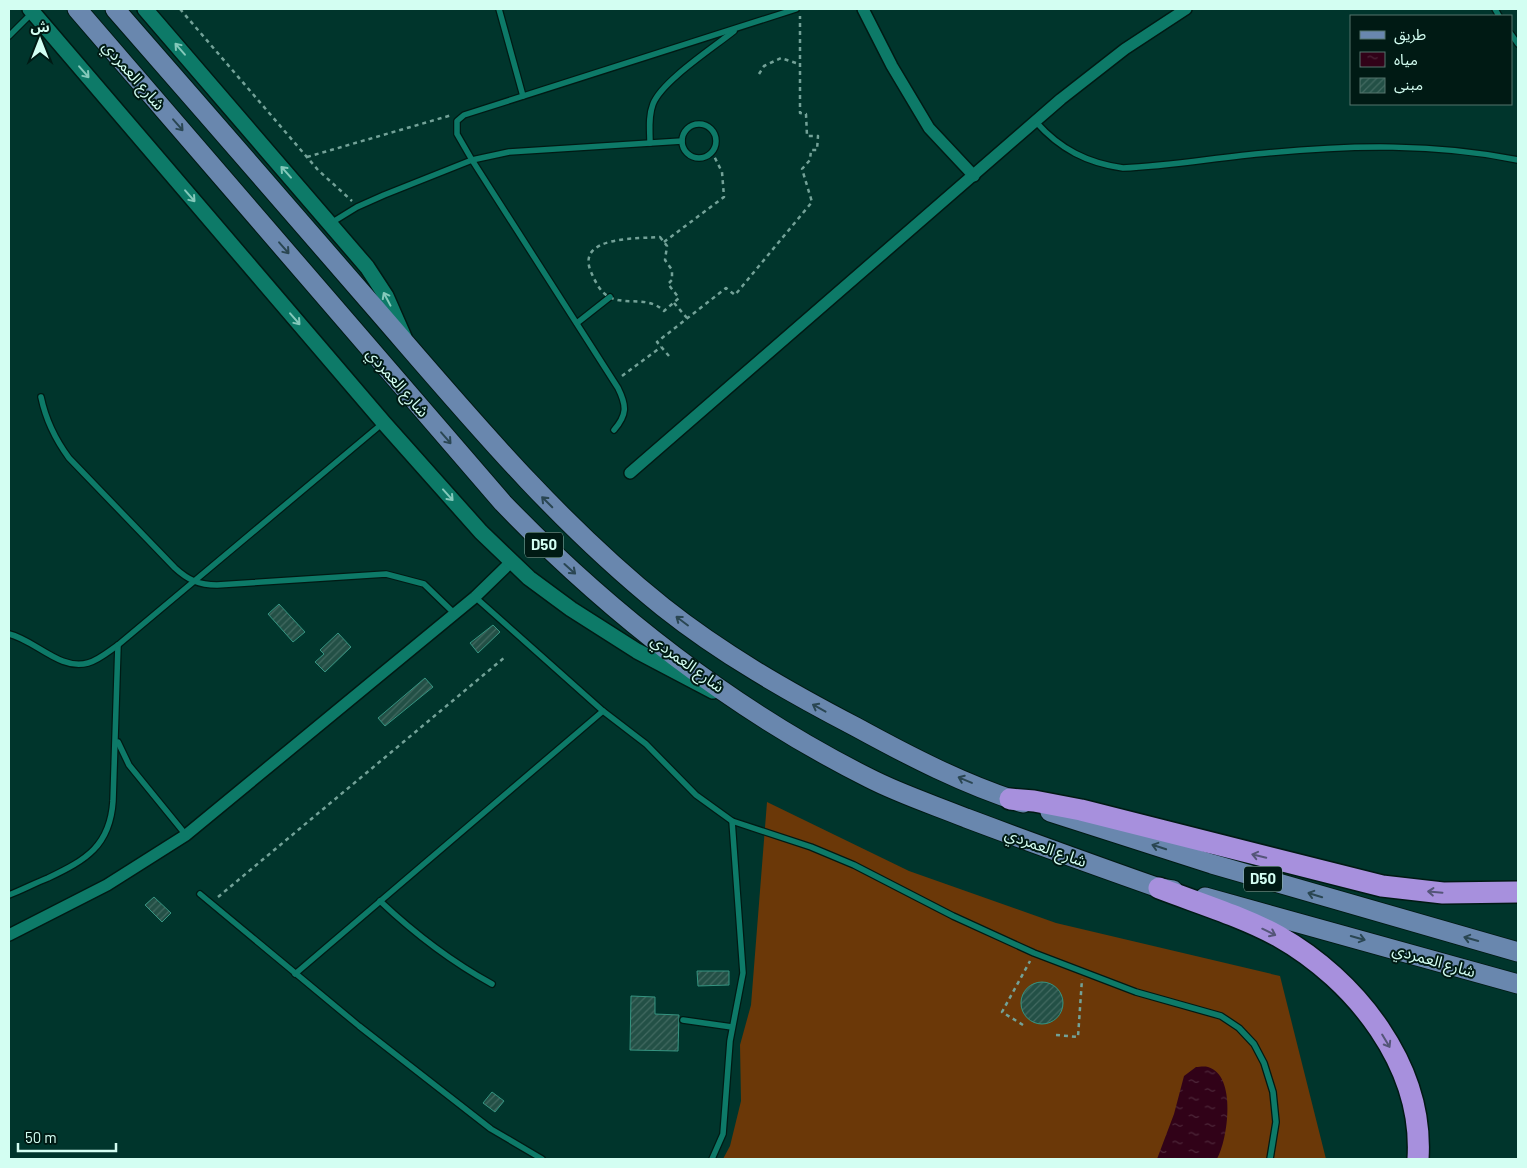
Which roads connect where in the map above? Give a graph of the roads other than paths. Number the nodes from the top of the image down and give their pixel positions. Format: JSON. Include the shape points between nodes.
{"nodes":[{"id":1,"x":78,"y":9,"type":"edge"},
{"id":2,"x":116,"y":9,"type":"edge"},
{"id":3,"x":145,"y":9,"type":"edge"},
{"id":4,"x":500,"y":9,"type":"edge"},
{"id":5,"x":796,"y":9,"type":"edge"},
{"id":6,"x":863,"y":9,"type":"edge"},
{"id":7,"x":1186,"y":9,"type":"edge"},
{"id":8,"x":31,"y":10,"type":"edge"},
{"id":9,"x":737,"y":28,"type":"junction"},
{"id":10,"x":9,"y":36,"type":"edge"},
{"id":11,"x":523,"y":96,"type":"junction"},
{"id":12,"x":1036,"y":122,"type":"junction"},
{"id":13,"x":682,"y":141,"type":"junction"},
{"id":14,"x":650,"y":143,"type":"junction"},
{"id":15,"x":472,"y":160,"type":"junction"},
{"id":16,"x":1518,"y":160,"type":"edge"},
{"id":17,"x":974,"y":176,"type":"junction"},
{"id":18,"x":331,"y":223,"type":"junction"},
{"id":19,"x":610,"y":297,"type":"road end"},
{"id":20,"x":577,"y":322,"type":"junction"},
{"id":21,"x":406,"y":344,"type":"junction"},
{"id":22,"x":41,"y":397,"type":"dead end"},
{"id":23,"x":384,"y":423,"type":"junction"},
{"id":24,"x":614,"y":430,"type":"dead end"},
{"id":25,"x":630,"y":473,"type":"dead end"},
{"id":26,"x":511,"y":562,"type":"junction"},
{"id":27,"x":192,"y":582,"type":"junction"},
{"id":28,"x":475,"y":597,"type":"junction"},
{"id":29,"x":454,"y":613,"type":"junction"},
{"id":30,"x":9,"y":634,"type":"edge"},
{"id":31,"x":118,"y":645,"type":"junction"},
{"id":32,"x":744,"y":704,"type":"junction"},
{"id":33,"x":603,"y":711,"type":"junction"},
{"id":34,"x":117,"y":740,"type":"junction"},
{"id":35,"x":1010,"y":799,"type":"junction"},
{"id":36,"x":732,"y":821,"type":"junction"},
{"id":37,"x":186,"y":835,"type":"junction"},
{"id":38,"x":1159,"y":888,"type":"junction"},
{"id":39,"x":1518,"y":892,"type":"edge"},
{"id":40,"x":200,"y":894,"type":"dead end"},
{"id":41,"x":9,"y":895,"type":"edge"},
{"id":42,"x":380,"y":901,"type":"junction"},
{"id":43,"x":9,"y":935,"type":"edge"},
{"id":44,"x":1518,"y":952,"type":"edge"},
{"id":45,"x":295,"y":974,"type":"junction"},
{"id":46,"x":492,"y":984,"type":"dead end"},
{"id":47,"x":1518,"y":984,"type":"edge"},
{"id":48,"x":683,"y":1020,"type":"dead end"},
{"id":49,"x":732,"y":1027,"type":"junction"},
{"id":50,"x":542,"y":1159,"type":"edge"},
{"id":51,"x":712,"y":1159,"type":"edge"},
{"id":52,"x":1270,"y":1159,"type":"edge"},
{"id":53,"x":1418,"y":1159,"type":"edge"}],
"edges":[{"from":1,"to":32,"type":"main road","name":"شارع العمردي","number":"D50","one_way":true,"via":[[503,503],[619,612],[684,663]]},
{"from":2,"to":21,"type":"main road","name":"شارع العمردي","number":"D50"},
{"from":18,"to":3,"type":"street","one_way":true},
{"from":4,"to":11,"type":"lane"},
{"from":5,"to":9,"type":"lane"},
{"from":6,"to":17,"type":"street","via":[[892,66],[930,128]]},
{"from":7,"to":12,"type":"street","via":[[1093,74]]},
{"from":8,"to":10,"type":"lane"},
{"from":8,"to":23,"type":"street","one_way":true},
{"from":9,"to":11,"type":"lane"},
{"from":9,"to":14,"type":"lane","via":[[662,90],[650,113]]},
{"from":11,"to":15,"type":"lane","via":[[460,118],[456,134]]},
{"from":12,"to":16,"type":"lane","via":[[1074,155],[1123,168],[1269,153],[1400,146],[1459,150]]},
{"from":12,"to":17,"type":"street"},
{"from":13,"to":13,"type":"lane","via":[[685,152],[696,158],[707,156],[715,147],[715,136],[708,126],[702,124],[686,130]]},
{"from":13,"to":14,"type":"lane"},
{"from":14,"to":15,"type":"lane","via":[[509,152]]},
{"from":15,"to":18,"type":"lane","via":[[358,206]]},
{"from":15,"to":20,"type":"lane"},
{"from":17,"to":25,"type":"street"},
{"from":21,"to":18,"type":"street","one_way":true,"via":[[394,311],[377,281]]},
{"from":19,"to":20,"type":"lane"},
{"from":20,"to":24,"type":"lane","via":[[621,394],[624,410],[622,420]]},
{"from":35,"to":21,"type":"main road","name":"شارع العمردي","number":"D50","one_way":true,"via":[[945,772],[820,708],[701,635],[619,569],[545,500]]},
{"from":22,"to":27,"type":"lane","via":[[46,419],[69,458]]},
{"from":23,"to":26,"type":"street","one_way":true},
{"from":23,"to":27,"type":"lane"},
{"from":26,"to":28,"type":"street"},
{"from":26,"to":32,"type":"street","via":[[539,586],[604,631],[690,680]]},
{"from":27,"to":29,"type":"lane","via":[[218,585],[386,574],[424,584]]},
{"from":27,"to":31,"type":"lane"},
{"from":28,"to":29,"type":"street"},
{"from":28,"to":33,"type":"lane"},
{"from":29,"to":37,"type":"street"},
{"from":30,"to":31,"type":"lane","via":[[68,663],[79,665]]},
{"from":31,"to":34,"type":"lane"},
{"from":32,"to":38,"type":"main road","name":"شارع العمردي","number":"D50","via":[[806,744],[870,779],[1000,831]]},
{"from":33,"to":36,"type":"lane","via":[[646,744],[696,795]]},
{"from":33,"to":42,"type":"lane"},
{"from":34,"to":37,"type":"lane","via":[[129,765]]},
{"from":34,"to":41,"type":"lane","via":[[112,818],[97,848],[70,867]]},
{"from":39,"to":35,"type":"highway","one_way":true,"via":[[1443,893],[1382,886],[1073,808]]},
{"from":44,"to":35,"type":"main road","name":"شارع العمردي","number":"D50","one_way":true,"via":[[1212,864]]},
{"from":36,"to":49,"type":"lane","via":[[743,955],[741,991]]},
{"from":36,"to":52,"type":"lane","via":[[854,864],[953,916],[1082,973],[1221,1016],[1254,1044],[1264,1063],[1273,1092],[1276,1122]]},
{"from":37,"to":43,"type":"street","via":[[107,885]]},
{"from":38,"to":47,"type":"main road","name":"شارع العمردي","number":"D50","one_way":true,"via":[[1262,911]]},
{"from":38,"to":53,"type":"highway","one_way":true,"via":[[1277,936],[1310,957],[1346,989],[1382,1034],[1405,1076],[1417,1122]]},
{"from":40,"to":45,"type":"lane"},
{"from":42,"to":45,"type":"lane"},
{"from":42,"to":46,"type":"lane","via":[[437,951]]},
{"from":45,"to":50,"type":"lane","via":[[491,1129]]},
{"from":48,"to":49,"type":"lane"},
{"from":49,"to":51,"type":"lane","via":[[723,1134]]}]}
